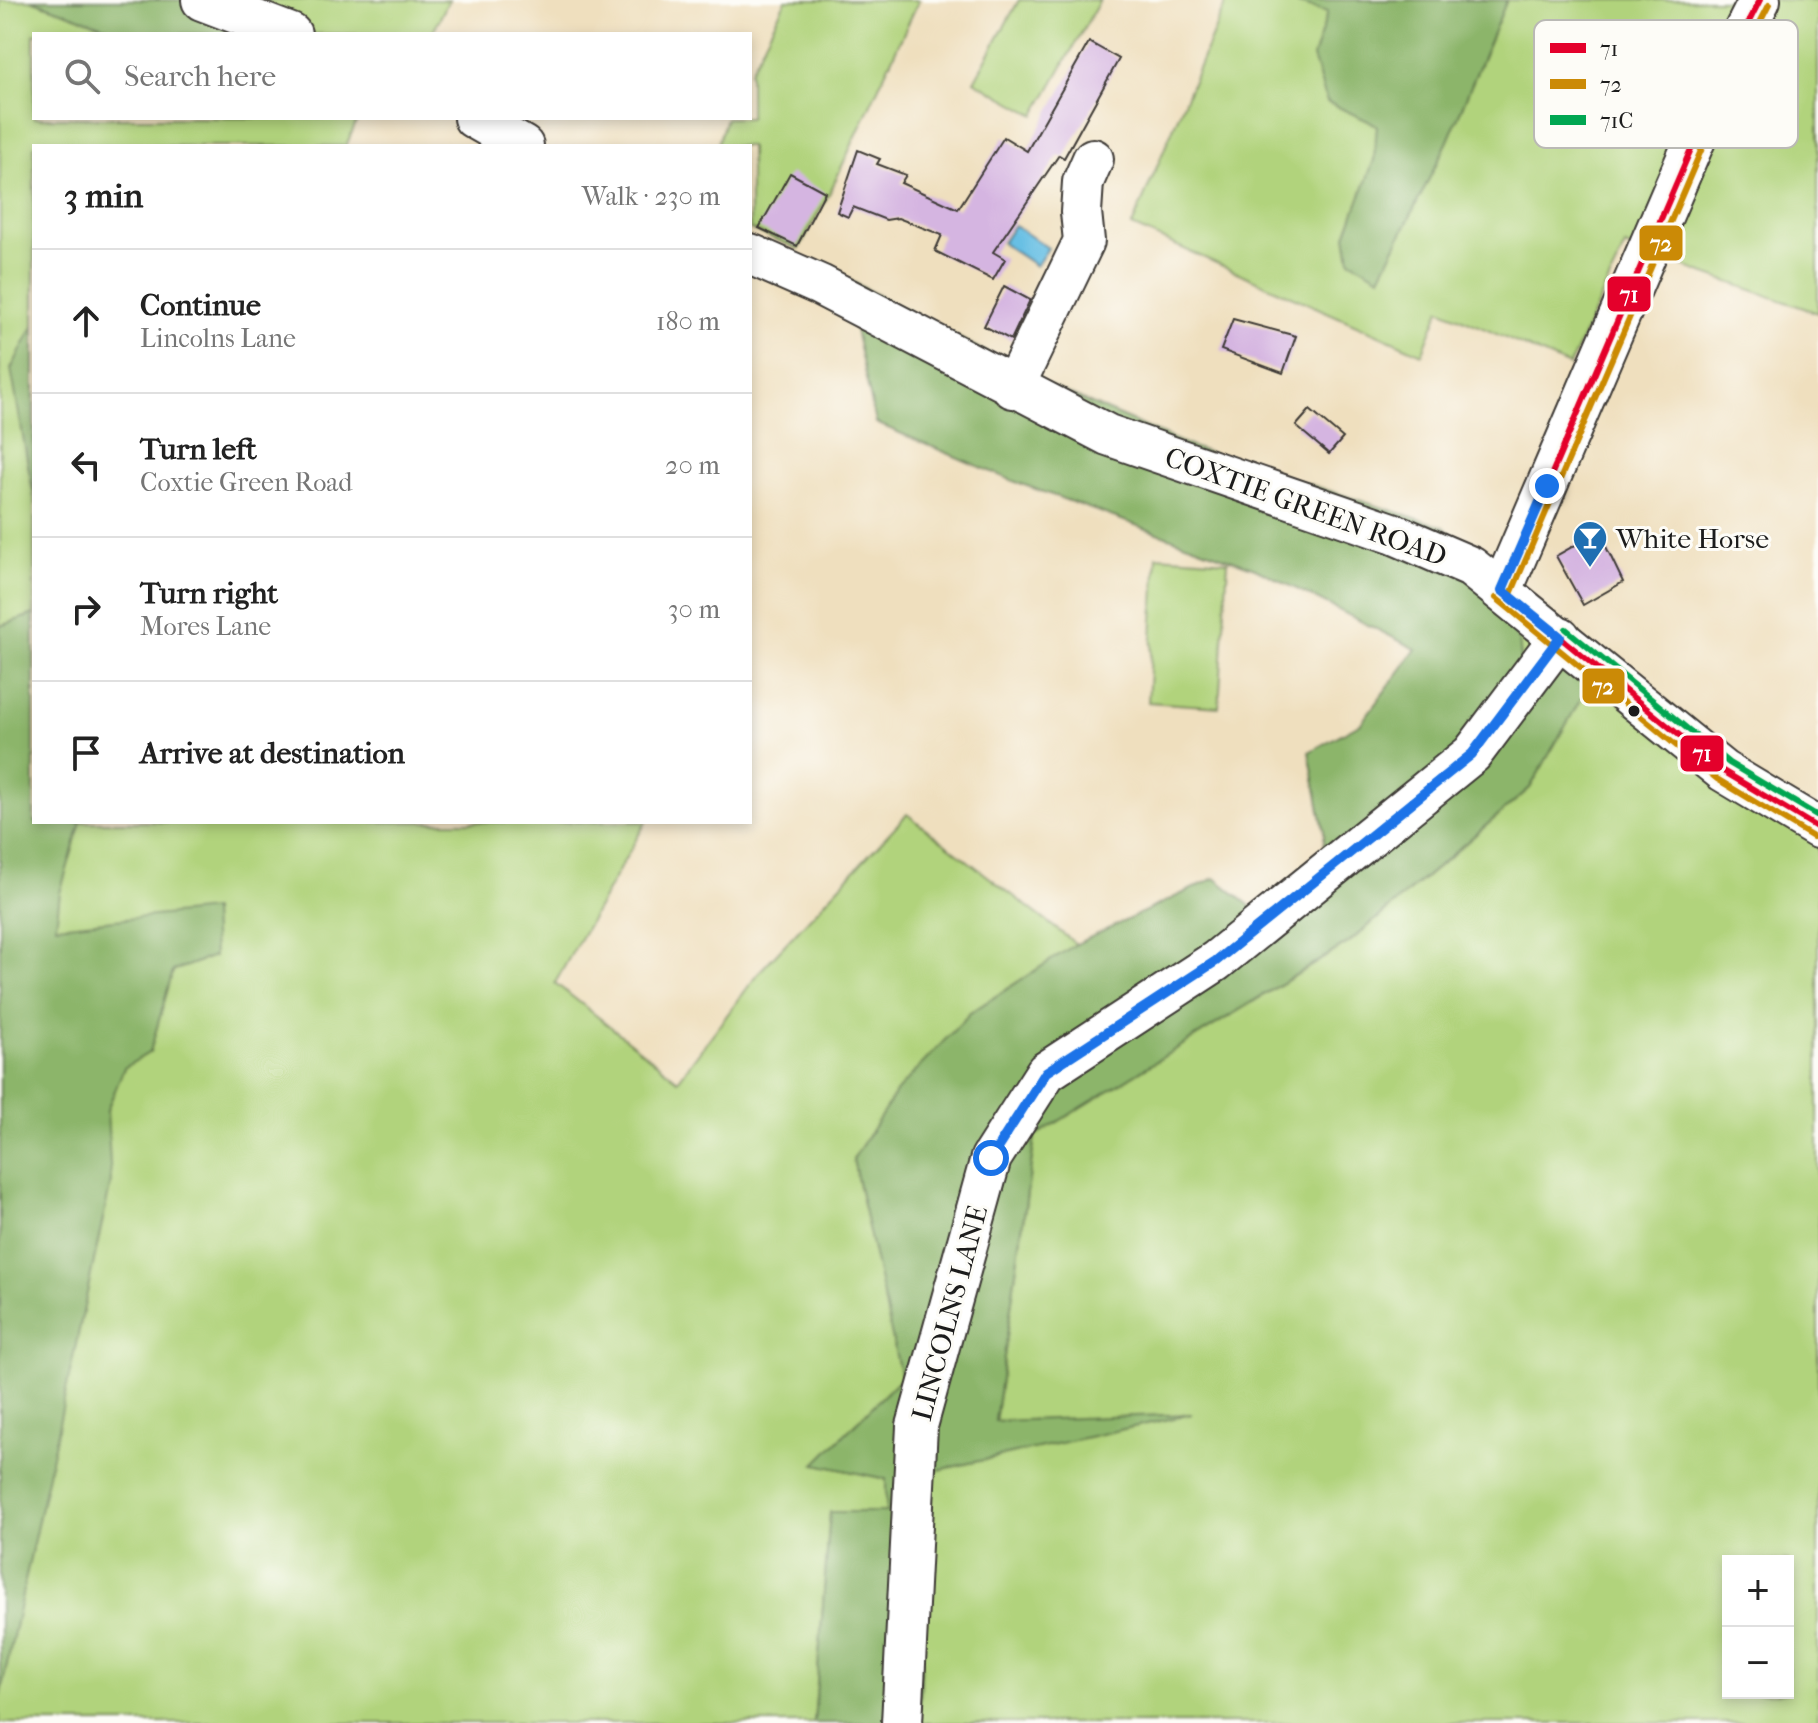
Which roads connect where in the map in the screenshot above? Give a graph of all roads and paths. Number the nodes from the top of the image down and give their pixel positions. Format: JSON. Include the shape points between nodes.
{"nodes":[{"id":1,"x":202,"y":0,"type":"edge"},
{"id":2,"x":1760,"y":0,"type":"edge"},
{"id":3,"x":1750,"y":20,"type":"edge"},
{"id":4,"x":286,"y":32,"type":"edge"},
{"id":5,"x":478,"y":120,"type":"edge"},
{"id":6,"x":520,"y":144,"type":"edge"},
{"id":7,"x":1691,"y":148,"type":"edge"},
{"id":8,"x":1093,"y":159,"type":"dead end"},
{"id":9,"x":752,"y":255,"type":"edge"},
{"id":10,"x":1013,"y":388,"type":"junction"},
{"id":11,"x":1502,"y":590,"type":"junction"},
{"id":12,"x":1560,"y":637,"type":"junction"},
{"id":13,"x":1818,"y":828,"type":"edge"},
{"id":14,"x":902,"y":1723,"type":"edge"}],
"edges":[{"from":1,"to":4,"type":"street"},
{"from":2,"to":3,"type":"street"},
{"from":5,"to":6,"type":"street"},
{"from":7,"to":11,"type":"street"},
{"from":8,"to":10,"type":"street","via":[[1083,182],[1084,241]]},
{"from":9,"to":10,"type":"street","name":"COXTIE GREEN ROAD","via":[[820,285]]},
{"from":10,"to":11,"type":"street","name":"COXTIE GREEN ROAD","via":[[1108,435],[1392,533],[1471,567]]},
{"from":11,"to":12,"type":"street","name":"COXTIE GREEN ROAD"},
{"from":12,"to":13,"type":"street","name":"COXTIE GREEN ROAD","via":[[1723,771]]},
{"from":12,"to":14,"type":"street","name":"LINCOLNS LANE","via":[[1472,754],[1216,961],[1046,1072],[991,1158],[917,1426]]}]}
